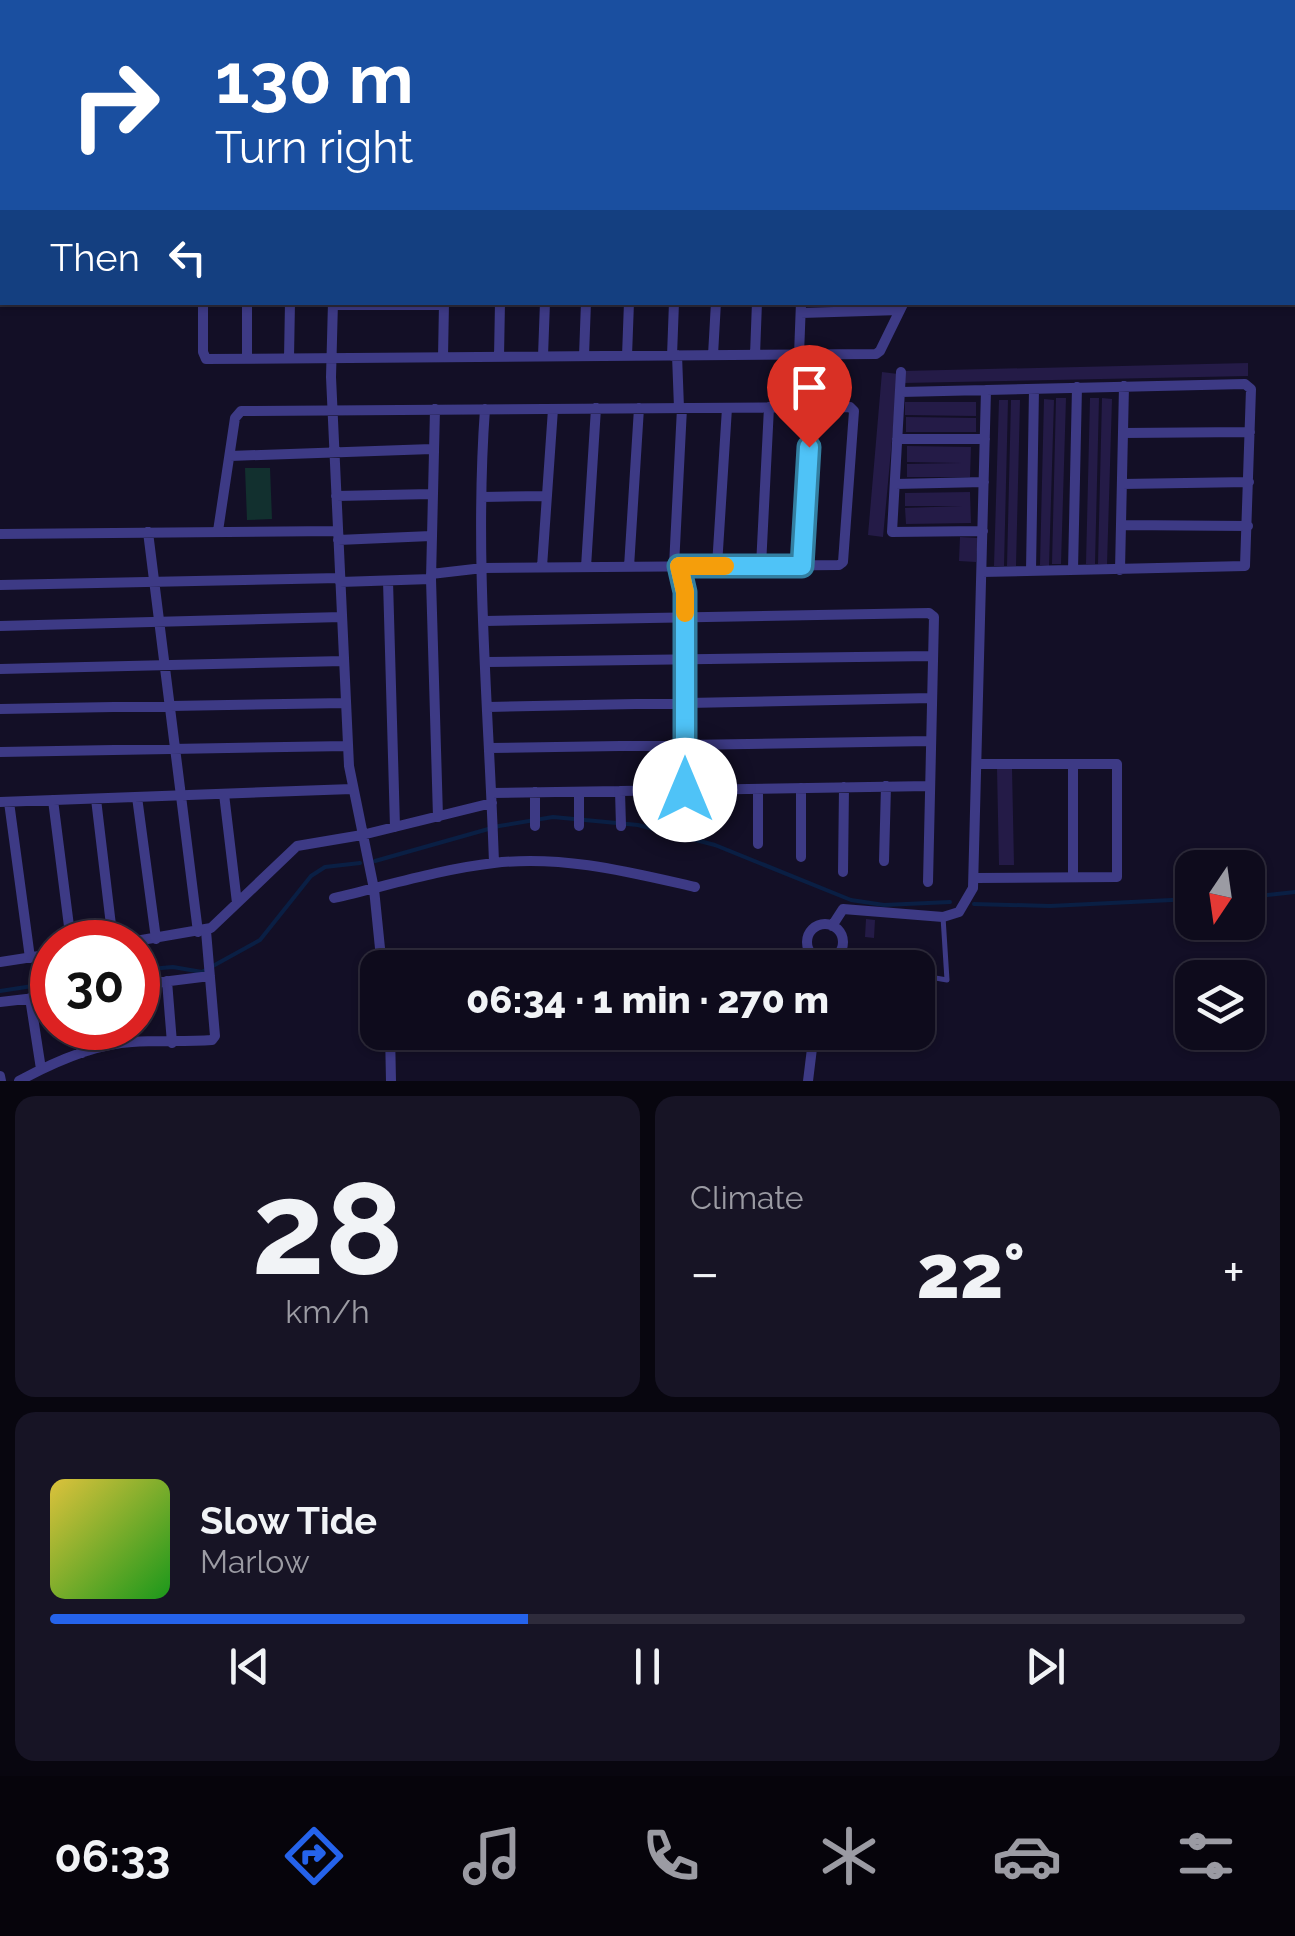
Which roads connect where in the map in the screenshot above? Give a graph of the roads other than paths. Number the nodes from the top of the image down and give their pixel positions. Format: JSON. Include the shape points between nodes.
{"nodes":[{"id":1,"x":203,"y":305,"type":"edge"},
{"id":2,"x":247,"y":305,"type":"edge"},
{"id":3,"x":290,"y":305,"type":"edge"},
{"id":4,"x":333,"y":305,"type":"edge"},
{"id":5,"x":444,"y":305,"type":"edge"},
{"id":6,"x":500,"y":305,"type":"edge"},
{"id":7,"x":545,"y":305,"type":"edge"},
{"id":8,"x":586,"y":305,"type":"edge"},
{"id":9,"x":629,"y":305,"type":"edge"},
{"id":10,"x":674,"y":305,"type":"edge"},
{"id":11,"x":716,"y":305,"type":"edge"},
{"id":12,"x":758,"y":305,"type":"edge"},
{"id":13,"x":902,"y":306,"type":"edge"},
{"id":14,"x":844,"y":307,"type":"edge"},
{"id":15,"x":886,"y":307,"type":"edge"},
{"id":16,"x":801,"y":308,"type":"edge"},
{"id":17,"x":713,"y":355,"type":"junction"},
{"id":18,"x":755,"y":355,"type":"junction"},
{"id":19,"x":799,"y":355,"type":"junction"},
{"id":20,"x":543,"y":356,"type":"junction"},
{"id":21,"x":584,"y":356,"type":"junction"},
{"id":22,"x":627,"y":356,"type":"junction"},
{"id":23,"x":674,"y":356,"type":"junction"},
{"id":24,"x":443,"y":357,"type":"junction"},
{"id":25,"x":498,"y":357,"type":"junction"},
{"id":26,"x":248,"y":358,"type":"junction"},
{"id":27,"x":289,"y":358,"type":"junction"},
{"id":28,"x":331,"y":358,"type":"junction"},
{"id":29,"x":901,"y":372,"type":"dead end"},
{"id":30,"x":1124,"y":386,"type":"junction"},
{"id":31,"x":1034,"y":388,"type":"junction"},
{"id":32,"x":1077,"y":388,"type":"junction"},
{"id":33,"x":986,"y":390,"type":"junction"},
{"id":34,"x":901,"y":392,"type":"junction"},
{"id":35,"x":769,"y":407,"type":"junction"},
{"id":36,"x":811,"y":407,"type":"junction"},
{"id":37,"x":332,"y":408,"type":"junction"},
{"id":38,"x":596,"y":408,"type":"junction"},
{"id":39,"x":639,"y":408,"type":"junction"},
{"id":40,"x":680,"y":408,"type":"junction"},
{"id":41,"x":727,"y":408,"type":"junction"},
{"id":42,"x":485,"y":409,"type":"junction"},
{"id":43,"x":554,"y":409,"type":"junction"},
{"id":44,"x":434,"y":410,"type":"junction"},
{"id":45,"x":1250,"y":432,"type":"junction"},
{"id":46,"x":1123,"y":433,"type":"junction"},
{"id":47,"x":897,"y":439,"type":"junction"},
{"id":48,"x":985,"y":439,"type":"junction"},
{"id":49,"x":432,"y":449,"type":"junction"},
{"id":50,"x":334,"y":451,"type":"junction"},
{"id":51,"x":230,"y":456,"type":"junction"},
{"id":52,"x":984,"y":482,"type":"junction"},
{"id":53,"x":1249,"y":482,"type":"junction"},
{"id":54,"x":894,"y":484,"type":"junction"},
{"id":55,"x":1122,"y":484,"type":"junction"},
{"id":56,"x":432,"y":494,"type":"junction"},
{"id":57,"x":336,"y":496,"type":"junction"},
{"id":58,"x":548,"y":496,"type":"junction"},
{"id":59,"x":482,"y":498,"type":"junction"},
{"id":60,"x":1121,"y":525,"type":"junction"},
{"id":61,"x":1248,"y":526,"type":"junction"},
{"id":62,"x":218,"y":531,"type":"junction"},
{"id":63,"x":983,"y":531,"type":"junction"},
{"id":64,"x":148,"y":532,"type":"junction"},
{"id":65,"x":0,"y":534,"type":"edge"},
{"id":66,"x":338,"y":535,"type":"junction"},
{"id":67,"x":432,"y":536,"type":"junction"},
{"id":68,"x":676,"y":566,"type":"junction"},
{"id":69,"x":716,"y":566,"type":"junction"},
{"id":70,"x":761,"y":566,"type":"junction"},
{"id":71,"x":802,"y":566,"type":"junction"},
{"id":72,"x":542,"y":567,"type":"junction"},
{"id":73,"x":586,"y":567,"type":"junction"},
{"id":74,"x":629,"y":567,"type":"junction"},
{"id":75,"x":483,"y":568,"type":"junction"},
{"id":76,"x":1073,"y":570,"type":"junction"},
{"id":77,"x":1120,"y":570,"type":"junction"},
{"id":78,"x":1031,"y":571,"type":"junction"},
{"id":79,"x":982,"y":572,"type":"junction"},
{"id":80,"x":431,"y":576,"type":"junction"},
{"id":81,"x":340,"y":580,"type":"junction"},
{"id":82,"x":388,"y":581,"type":"junction"},
{"id":83,"x":154,"y":583,"type":"junction"},
{"id":84,"x":0,"y":585,"type":"edge"},
{"id":85,"x":342,"y":617,"type":"junction"},
{"id":86,"x":684,"y":617,"type":"junction"},
{"id":87,"x":485,"y":620,"type":"junction"},
{"id":88,"x":158,"y":622,"type":"junction"},
{"id":89,"x":0,"y":626,"type":"edge"},
{"id":90,"x":933,"y":656,"type":"junction"},
{"id":91,"x":685,"y":660,"type":"junction"},
{"id":92,"x":344,"y":661,"type":"junction"},
{"id":93,"x":487,"y":662,"type":"junction"},
{"id":94,"x":163,"y":665,"type":"junction"},
{"id":95,"x":0,"y":670,"type":"edge"},
{"id":96,"x":932,"y":698,"type":"junction"},
{"id":97,"x":346,"y":702,"type":"junction"},
{"id":98,"x":685,"y":703,"type":"junction"},
{"id":99,"x":168,"y":706,"type":"junction"},
{"id":100,"x":488,"y":707,"type":"junction"},
{"id":101,"x":0,"y":709,"type":"edge"},
{"id":102,"x":931,"y":741,"type":"junction"},
{"id":103,"x":685,"y":745,"type":"junction"},
{"id":104,"x":348,"y":746,"type":"junction"},
{"id":105,"x":490,"y":748,"type":"junction"},
{"id":106,"x":173,"y":749,"type":"junction"},
{"id":107,"x":0,"y":752,"type":"edge"},
{"id":108,"x":978,"y":764,"type":"junction"},
{"id":109,"x":1072,"y":764,"type":"junction"},
{"id":110,"x":886,"y":786,"type":"junction"},
{"id":111,"x":930,"y":786,"type":"junction"},
{"id":112,"x":844,"y":787,"type":"junction"},
{"id":113,"x":758,"y":788,"type":"junction"},
{"id":114,"x":801,"y":788,"type":"junction"},
{"id":115,"x":352,"y":789,"type":"junction"},
{"id":116,"x":663,"y":790,"type":"junction"},
{"id":117,"x":685,"y":790,"type":"junction"},
{"id":118,"x":620,"y":791,"type":"junction"},
{"id":119,"x":535,"y":792,"type":"junction"},
{"id":120,"x":578,"y":792,"type":"junction"},
{"id":121,"x":224,"y":794,"type":"junction"},
{"id":122,"x":178,"y":796,"type":"junction"},
{"id":123,"x":137,"y":797,"type":"junction"},
{"id":124,"x":492,"y":798,"type":"junction"},
{"id":125,"x":96,"y":799,"type":"junction"},
{"id":126,"x":53,"y":800,"type":"junction"},
{"id":127,"x":4,"y":802,"type":"edge"},
{"id":128,"x":438,"y":817,"type":"junction"},
{"id":129,"x":535,"y":826,"type":"dead end"},
{"id":130,"x":579,"y":826,"type":"dead end"},
{"id":131,"x":620,"y":826,"type":"dead end"},
{"id":132,"x":664,"y":826,"type":"dead end"},
{"id":133,"x":395,"y":827,"type":"junction"},
{"id":134,"x":362,"y":835,"type":"junction"},
{"id":135,"x":758,"y":844,"type":"dead end"},
{"id":136,"x":800,"y":857,"type":"dead end"},
{"id":137,"x":884,"y":860,"type":"dead end"},
{"id":138,"x":494,"y":862,"type":"junction"},
{"id":139,"x":843,"y":872,"type":"dead end"},
{"id":140,"x":1073,"y":877,"type":"junction"},
{"id":141,"x":976,"y":878,"type":"junction"},
{"id":142,"x":928,"y":882,"type":"dead end"},
{"id":143,"x":695,"y":888,"type":"dead end"},
{"id":144,"x":374,"y":889,"type":"junction"},
{"id":145,"x":334,"y":898,"type":"dead end"},
{"id":146,"x":237,"y":903,"type":"junction"},
{"id":147,"x":943,"y":917,"type":"junction"},
{"id":148,"x":68,"y":920,"type":"edge"},
{"id":149,"x":110,"y":920,"type":"edge"},
{"id":150,"x":153,"y":920,"type":"edge"},
{"id":151,"x":832,"y":926,"type":"junction"},
{"id":152,"x":202,"y":932,"type":"junction"},
{"id":153,"x":160,"y":938,"type":"edge"},
{"id":154,"x":380,"y":950,"type":"edge"},
{"id":155,"x":811,"y":950,"type":"edge"},
{"id":156,"x":842,"y":950,"type":"edge"},
{"id":157,"x":30,"y":958,"type":"joint"},
{"id":158,"x":0,"y":962,"type":"edge"},
{"id":159,"x":210,"y":976,"type":"junction"},
{"id":160,"x":935,"y":978,"type":"edge"},
{"id":161,"x":167,"y":982,"type":"junction"},
{"id":162,"x":160,"y":983,"type":"edge"},
{"id":163,"x":30,"y":998,"type":"edge"},
{"id":164,"x":0,"y":1002,"type":"edge"},
{"id":165,"x":160,"y":1043,"type":"edge"},
{"id":166,"x":172,"y":1043,"type":"junction"},
{"id":167,"x":38,"y":1050,"type":"edge"},
{"id":168,"x":82,"y":1050,"type":"edge"},
{"id":169,"x":95,"y":1050,"type":"edge"},
{"id":170,"x":391,"y":1050,"type":"edge"},
{"id":171,"x":812,"y":1050,"type":"edge"},
{"id":172,"x":82,"y":1053,"type":"junction"},
{"id":173,"x":41,"y":1069,"type":"junction"},
{"id":174,"x":19,"y":1081,"type":"edge"},
{"id":175,"x":392,"y":1081,"type":"edge"},
{"id":176,"x":808,"y":1081,"type":"edge"}],
"edges":[{"from":1,"to":26,"type":"street","via":[[204,358]]},
{"from":2,"to":26,"type":"street"},
{"from":3,"to":27,"type":"street"},
{"from":4,"to":28,"type":"street"},
{"from":5,"to":24,"type":"street"},
{"from":6,"to":25,"type":"street"},
{"from":7,"to":20,"type":"street"},
{"from":8,"to":21,"type":"street"},
{"from":9,"to":22,"type":"street"},
{"from":10,"to":23,"type":"street"},
{"from":11,"to":17,"type":"street"},
{"from":12,"to":18,"type":"street"},
{"from":13,"to":15,"type":"street"},
{"from":13,"to":19,"type":"street","via":[[876,354]]},
{"from":14,"to":15,"type":"street"},
{"from":14,"to":16,"type":"street"},
{"from":16,"to":19,"type":"street"},
{"from":17,"to":18,"type":"street"},
{"from":17,"to":23,"type":"street"},
{"from":18,"to":19,"type":"street"},
{"from":20,"to":21,"type":"street"},
{"from":20,"to":25,"type":"street"},
{"from":21,"to":22,"type":"street"},
{"from":22,"to":23,"type":"street"},
{"from":23,"to":40,"type":"street"},
{"from":24,"to":25,"type":"street"},
{"from":24,"to":28,"type":"street"},
{"from":26,"to":27,"type":"street"},
{"from":27,"to":28,"type":"street"},
{"from":28,"to":37,"type":"street"},
{"from":29,"to":34,"type":"street"},
{"from":30,"to":32,"type":"street"},
{"from":30,"to":45,"type":"street","via":[[1245,384],[1251,389]]},
{"from":30,"to":46,"type":"street"},
{"from":31,"to":32,"type":"street"},
{"from":31,"to":33,"type":"street"},
{"from":31,"to":78,"type":"street"},
{"from":32,"to":76,"type":"street"},
{"from":33,"to":34,"type":"street"},
{"from":33,"to":48,"type":"street"},
{"from":34,"to":47,"type":"street"},
{"from":35,"to":36,"type":"street"},
{"from":35,"to":41,"type":"street"},
{"from":35,"to":70,"type":"street"},
{"from":36,"to":71,"type":"street"},
{"from":36,"to":71,"type":"street","via":[[854,411],[843,562]]},
{"from":37,"to":44,"type":"street"},
{"from":37,"to":50,"type":"street"},
{"from":37,"to":51,"type":"street","via":[[238,412]]},
{"from":38,"to":39,"type":"street"},
{"from":38,"to":43,"type":"street"},
{"from":38,"to":73,"type":"street"},
{"from":39,"to":40,"type":"street"},
{"from":39,"to":74,"type":"street"},
{"from":40,"to":41,"type":"street"},
{"from":40,"to":68,"type":"street"},
{"from":41,"to":69,"type":"street"},
{"from":42,"to":43,"type":"street"},
{"from":42,"to":44,"type":"street"},
{"from":42,"to":59,"type":"street"},
{"from":43,"to":58,"type":"street"},
{"from":44,"to":49,"type":"street"},
{"from":45,"to":46,"type":"street"},
{"from":45,"to":53,"type":"street"},
{"from":46,"to":55,"type":"street"},
{"from":47,"to":48,"type":"street"},
{"from":47,"to":54,"type":"street"},
{"from":48,"to":52,"type":"street"},
{"from":49,"to":50,"type":"street"},
{"from":49,"to":56,"type":"street"},
{"from":50,"to":51,"type":"street"},
{"from":50,"to":57,"type":"street"},
{"from":51,"to":62,"type":"street"},
{"from":52,"to":54,"type":"street"},
{"from":52,"to":63,"type":"street"},
{"from":53,"to":55,"type":"street"},
{"from":53,"to":61,"type":"street"},
{"from":54,"to":63,"type":"street","via":[[892,532]]},
{"from":55,"to":60,"type":"street"},
{"from":56,"to":57,"type":"street"},
{"from":56,"to":67,"type":"street"},
{"from":57,"to":66,"type":"street"},
{"from":58,"to":59,"type":"street"},
{"from":58,"to":72,"type":"street"},
{"from":59,"to":75,"type":"street"},
{"from":60,"to":61,"type":"street"},
{"from":60,"to":77,"type":"street"},
{"from":61,"to":77,"type":"street","via":[[1246,566]]},
{"from":62,"to":64,"type":"street"},
{"from":62,"to":66,"type":"street"},
{"from":63,"to":79,"type":"street"},
{"from":64,"to":65,"type":"street"},
{"from":64,"to":83,"type":"street"},
{"from":66,"to":67,"type":"street"},
{"from":66,"to":81,"type":"street"},
{"from":67,"to":80,"type":"street"},
{"from":68,"to":69,"type":"street"},
{"from":68,"to":74,"type":"street"},
{"from":68,"to":86,"type":"street"},
{"from":69,"to":70,"type":"street"},
{"from":70,"to":71,"type":"street"},
{"from":72,"to":73,"type":"street"},
{"from":72,"to":75,"type":"street"},
{"from":73,"to":74,"type":"street"},
{"from":75,"to":80,"type":"street"},
{"from":75,"to":87,"type":"street"},
{"from":76,"to":77,"type":"street"},
{"from":76,"to":78,"type":"street"},
{"from":78,"to":79,"type":"street"},
{"from":79,"to":108,"type":"street"},
{"from":80,"to":82,"type":"street"},
{"from":80,"to":128,"type":"street"},
{"from":81,"to":82,"type":"street"},
{"from":81,"to":83,"type":"street"},
{"from":81,"to":85,"type":"street"},
{"from":82,"to":133,"type":"street"},
{"from":83,"to":84,"type":"street"},
{"from":83,"to":88,"type":"street"},
{"from":85,"to":88,"type":"street"},
{"from":85,"to":92,"type":"street"},
{"from":86,"to":87,"type":"street"},
{"from":86,"to":90,"type":"street","via":[[929,613]]},
{"from":86,"to":91,"type":"street"},
{"from":87,"to":93,"type":"street"},
{"from":88,"to":89,"type":"street"},
{"from":88,"to":94,"type":"street"},
{"from":90,"to":91,"type":"street"},
{"from":90,"to":96,"type":"street"},
{"from":91,"to":93,"type":"street"},
{"from":91,"to":98,"type":"street"},
{"from":92,"to":94,"type":"street"},
{"from":92,"to":97,"type":"street"},
{"from":93,"to":100,"type":"street"},
{"from":94,"to":95,"type":"street"},
{"from":94,"to":99,"type":"street"},
{"from":96,"to":98,"type":"street"},
{"from":96,"to":102,"type":"street"},
{"from":97,"to":99,"type":"street"},
{"from":97,"to":104,"type":"street"},
{"from":98,"to":100,"type":"street"},
{"from":98,"to":103,"type":"street"},
{"from":99,"to":101,"type":"street"},
{"from":99,"to":106,"type":"street"},
{"from":100,"to":105,"type":"street"},
{"from":102,"to":103,"type":"street"},
{"from":102,"to":111,"type":"street"},
{"from":103,"to":105,"type":"street"},
{"from":103,"to":117,"type":"street"},
{"from":104,"to":106,"type":"street"},
{"from":104,"to":115,"type":"street"},
{"from":105,"to":124,"type":"street"},
{"from":106,"to":107,"type":"street"},
{"from":106,"to":122,"type":"street"},
{"from":108,"to":109,"type":"street"},
{"from":108,"to":141,"type":"street"},
{"from":109,"to":140,"type":"street"},
{"from":109,"to":140,"type":"street","via":[[1117,764],[1117,877]]},
{"from":110,"to":111,"type":"street"},
{"from":110,"to":112,"type":"street"},
{"from":110,"to":137,"type":"street"},
{"from":111,"to":142,"type":"street"},
{"from":112,"to":114,"type":"street"},
{"from":112,"to":139,"type":"street"},
{"from":113,"to":114,"type":"street"},
{"from":113,"to":117,"type":"street"},
{"from":113,"to":135,"type":"street"},
{"from":114,"to":136,"type":"street"},
{"from":115,"to":121,"type":"street"},
{"from":115,"to":134,"type":"street"},
{"from":116,"to":117,"type":"street"},
{"from":116,"to":118,"type":"street"},
{"from":116,"to":132,"type":"street"},
{"from":118,"to":120,"type":"street"},
{"from":118,"to":131,"type":"street"},
{"from":119,"to":120,"type":"street"},
{"from":119,"to":124,"type":"street"},
{"from":119,"to":129,"type":"street"},
{"from":120,"to":130,"type":"street"},
{"from":121,"to":122,"type":"street"},
{"from":121,"to":146,"type":"street"},
{"from":122,"to":123,"type":"street"},
{"from":122,"to":152,"type":"street"},
{"from":123,"to":125,"type":"street"},
{"from":123,"to":150,"type":"street"},
{"from":124,"to":128,"type":"street"},
{"from":124,"to":138,"type":"street"},
{"from":125,"to":126,"type":"street"},
{"from":125,"to":149,"type":"street"},
{"from":126,"to":127,"type":"street"},
{"from":126,"to":148,"type":"street"},
{"from":127,"to":157,"type":"street"},
{"from":128,"to":133,"type":"street"},
{"from":133,"to":134,"type":"street"},
{"from":134,"to":144,"type":"street"},
{"from":134,"to":146,"type":"street","via":[[297,846]]},
{"from":138,"to":143,"type":"street","via":[[560,861]]},
{"from":138,"to":144,"type":"street"},
{"from":140,"to":141,"type":"street"},
{"from":141,"to":147,"type":"street","via":[[958,912]]},
{"from":144,"to":145,"type":"street"},
{"from":144,"to":154,"type":"street"},
{"from":146,"to":152,"type":"street"},
{"from":147,"to":151,"type":"street","via":[[843,909]]},
{"from":147,"to":160,"type":"lane","via":[[946,980]]},
{"from":151,"to":155,"type":"street","via":[[820,925],[808,938]]},
{"from":151,"to":156,"type":"street","via":[[843,938]]},
{"from":152,"to":153,"type":"street"},
{"from":152,"to":159,"type":"street"},
{"from":157,"to":158,"type":"street"},
{"from":159,"to":161,"type":"street"},
{"from":159,"to":166,"type":"street","via":[[215,1036]]},
{"from":161,"to":162,"type":"street"},
{"from":161,"to":166,"type":"street"},
{"from":163,"to":164,"type":"street"},
{"from":165,"to":166,"type":"street"},
{"from":167,"to":173,"type":"street"},
{"from":168,"to":172,"type":"street"},
{"from":169,"to":172,"type":"street"},
{"from":170,"to":175,"type":"street"},
{"from":171,"to":176,"type":"street"},
{"from":172,"to":173,"type":"street"},
{"from":173,"to":174,"type":"street"}]}
